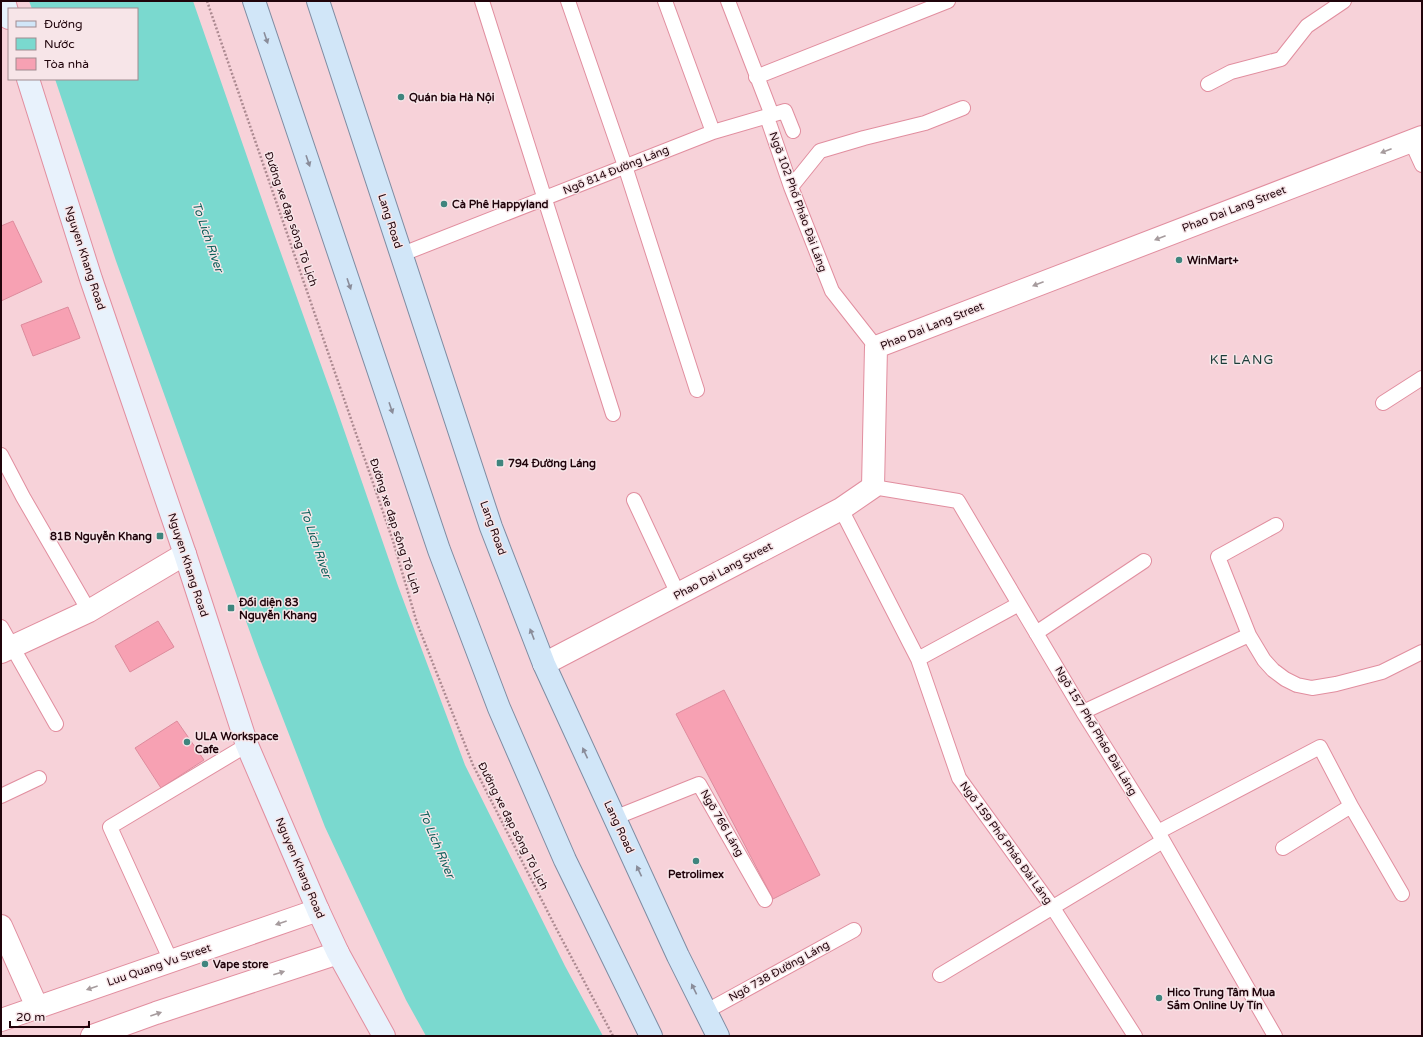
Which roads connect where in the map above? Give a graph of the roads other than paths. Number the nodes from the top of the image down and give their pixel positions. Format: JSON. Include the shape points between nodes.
{"nodes":[{"id":1,"x":4,"y":1,"type":"edge"},
{"id":2,"x":254,"y":1,"type":"edge"},
{"id":3,"x":318,"y":1,"type":"edge"},
{"id":4,"x":482,"y":1,"type":"edge"},
{"id":5,"x":568,"y":1,"type":"edge"},
{"id":6,"x":665,"y":1,"type":"edge"},
{"id":7,"x":728,"y":1,"type":"edge"},
{"id":8,"x":948,"y":1,"type":"edge"},
{"id":9,"x":1344,"y":1,"type":"edge"},
{"id":10,"x":8,"y":15,"type":"edge"},
{"id":11,"x":756,"y":77,"type":"junction"},
{"id":12,"x":28,"y":80,"type":"edge"},
{"id":13,"x":1208,"y":84,"type":"dead end"},
{"id":14,"x":963,"y":108,"type":"dead end"},
{"id":15,"x":767,"y":117,"type":"junction"},
{"id":16,"x":793,"y":131,"type":"dead end"},
{"id":17,"x":713,"y":132,"type":"junction"},
{"id":18,"x":1417,"y":139,"type":"edge"},
{"id":19,"x":1422,"y":165,"type":"edge"},
{"id":20,"x":625,"y":166,"type":"junction"},
{"id":21,"x":791,"y":187,"type":"junction"},
{"id":22,"x":546,"y":199,"type":"junction"},
{"id":23,"x":400,"y":255,"type":"junction"},
{"id":24,"x":876,"y":347,"type":"junction"},
{"id":25,"x":1422,"y":378,"type":"edge"},
{"id":26,"x":697,"y":390,"type":"dead end"},
{"id":27,"x":1383,"y":403,"type":"dead end"},
{"id":28,"x":614,"y":414,"type":"dead end"},
{"id":29,"x":1,"y":455,"type":"edge"},
{"id":30,"x":873,"y":487,"type":"junction"},
{"id":31,"x":634,"y":500,"type":"dead end"},
{"id":32,"x":841,"y":509,"type":"junction"},
{"id":33,"x":1276,"y":525,"type":"dead end"},
{"id":34,"x":185,"y":554,"type":"junction"},
{"id":35,"x":1144,"y":561,"type":"dead end"},
{"id":36,"x":678,"y":594,"type":"junction"},
{"id":37,"x":1018,"y":604,"type":"junction"},
{"id":38,"x":89,"y":612,"type":"junction"},
{"id":39,"x":1,"y":627,"type":"edge"},
{"id":40,"x":1036,"y":633,"type":"junction"},
{"id":41,"x":1249,"y":635,"type":"junction"},
{"id":42,"x":6,"y":650,"type":"edge"},
{"id":43,"x":1422,"y":652,"type":"edge"},
{"id":44,"x":918,"y":659,"type":"junction"},
{"id":45,"x":544,"y":664,"type":"junction"},
{"id":46,"x":1083,"y":712,"type":"junction"},
{"id":47,"x":56,"y":724,"type":"dead end"},
{"id":48,"x":247,"y":745,"type":"junction"},
{"id":49,"x":39,"y":778,"type":"dead end"},
{"id":50,"x":1,"y":796,"type":"edge"},
{"id":51,"x":1351,"y":806,"type":"junction"},
{"id":52,"x":614,"y":818,"type":"junction"},
{"id":53,"x":1160,"y":836,"type":"junction"},
{"id":54,"x":1282,"y":848,"type":"dead end"},
{"id":55,"x":1402,"y":894,"type":"dead end"},
{"id":56,"x":765,"y":900,"type":"dead end"},
{"id":57,"x":1053,"y":908,"type":"junction"},
{"id":58,"x":318,"y":910,"type":"junction"},
{"id":59,"x":1,"y":926,"type":"edge"},
{"id":60,"x":854,"y":930,"type":"dead end"},
{"id":61,"x":338,"y":953,"type":"junction"},
{"id":62,"x":171,"y":961,"type":"junction"},
{"id":63,"x":940,"y":975,"type":"dead end"},
{"id":64,"x":37,"y":1007,"type":"junction"},
{"id":65,"x":705,"y":1012,"type":"junction"},
{"id":66,"x":1,"y":1020,"type":"edge"},
{"id":67,"x":92,"y":1036,"type":"edge"},
{"id":68,"x":384,"y":1036,"type":"edge"},
{"id":69,"x":651,"y":1036,"type":"edge"},
{"id":70,"x":718,"y":1036,"type":"edge"},
{"id":71,"x":1134,"y":1036,"type":"edge"},
{"id":72,"x":1275,"y":1036,"type":"edge"}],
"edges":[{"from":1,"to":10,"type":"main road"},
{"from":2,"to":69,"type":"main road","one_way":true,"via":[[439,550],[494,693],[565,860]]},
{"from":3,"to":23,"type":"main road","name":"Lang Road"},
{"from":4,"to":22,"type":"lane"},
{"from":5,"to":20,"type":"lane"},
{"from":6,"to":17,"type":"lane"},
{"from":7,"to":11,"type":"lane","name":"Ngõ 102 Phố Pháo Đài Láng"},
{"from":8,"to":11,"type":"lane"},
{"from":9,"to":13,"type":"lane","via":[[1307,26],[1281,59],[1231,72]]},
{"from":11,"to":15,"type":"lane","name":"Ngõ 102 Phố Pháo Đài Láng","via":[[770,110]]},
{"from":12,"to":34,"type":"main road","name":"Nguyen Khang Road","via":[[91,279]]},
{"from":14,"to":21,"type":"lane","via":[[925,123],[820,151]]},
{"from":15,"to":16,"type":"lane","name":"Ngõ 814 Đường Láng","via":[[785,111]]},
{"from":15,"to":17,"type":"lane","name":"Ngõ 814 Đường Láng"},
{"from":15,"to":21,"type":"lane","name":"Ngõ 102 Phố Pháo Đài Láng"},
{"from":17,"to":20,"type":"lane","name":"Ngõ 814 Đường Láng"},
{"from":18,"to":19,"type":"lane"},
{"from":18,"to":24,"type":"street","name":"Phao Dai Lang Street","one_way":true},
{"from":20,"to":22,"type":"lane","name":"Ngõ 814 Đường Láng"},
{"from":20,"to":26,"type":"lane"},
{"from":21,"to":24,"type":"lane","name":"Ngõ 102 Phố Pháo Đài Láng","via":[[832,291]]},
{"from":22,"to":23,"type":"lane","name":"Ngõ 814 Đường Láng"},
{"from":22,"to":28,"type":"lane"},
{"from":45,"to":23,"type":"main road","name":"Lang Road","one_way":true,"via":[[491,527]]},
{"from":24,"to":30,"type":"street","name":"Phao Dai Lang Street"},
{"from":25,"to":27,"type":"lane"},
{"from":29,"to":38,"type":"lane"},
{"from":30,"to":32,"type":"street","name":"Phao Dai Lang Street"},
{"from":30,"to":37,"type":"lane","name":"Ngõ 157 Phố Pháo Đài Láng","via":[[958,501]]},
{"from":31,"to":36,"type":"lane"},
{"from":32,"to":36,"type":"street","name":"Phao Dai Lang Street"},
{"from":32,"to":44,"type":"lane","name":"Ngõ 159 Phố Pháo Đài Láng"},
{"from":33,"to":41,"type":"lane","via":[[1218,557]]},
{"from":34,"to":38,"type":"street"},
{"from":34,"to":48,"type":"main road","name":"Nguyen Khang Road"},
{"from":35,"to":40,"type":"lane"},
{"from":36,"to":45,"type":"street","name":"Phao Dai Lang Street"},
{"from":37,"to":40,"type":"lane","name":"Ngõ 157 Phố Pháo Đài Láng"},
{"from":37,"to":44,"type":"lane"},
{"from":38,"to":42,"type":"street"},
{"from":39,"to":42,"type":"lane"},
{"from":40,"to":46,"type":"lane","name":"Ngõ 157 Phố Pháo Đài Láng"},
{"from":41,"to":43,"type":"lane","via":[[1273,670],[1285,679],[1312,688],[1382,672]]},
{"from":41,"to":46,"type":"lane"},
{"from":42,"to":47,"type":"lane"},
{"from":44,"to":57,"type":"lane","name":"Ngõ 159 Phố Pháo Đài Láng","via":[[959,778]]},
{"from":52,"to":45,"type":"main road","name":"Lang Road","one_way":true},
{"from":46,"to":53,"type":"lane","name":"Ngõ 157 Phố Pháo Đài Láng"},
{"from":48,"to":58,"type":"main road","name":"Nguyen Khang Road"},
{"from":48,"to":62,"type":"lane","via":[[110,827]]},
{"from":49,"to":50,"type":"lane"},
{"from":51,"to":53,"type":"lane","via":[[1320,746]]},
{"from":51,"to":54,"type":"lane"},
{"from":51,"to":55,"type":"lane"},
{"from":52,"to":56,"type":"lane","name":"Ngõ 766 Láng","via":[[699,784]]},
{"from":65,"to":52,"type":"main road","name":"Lang Road","one_way":true},
{"from":53,"to":57,"type":"lane"},
{"from":53,"to":72,"type":"lane","name":"Ngõ 157 Phố Pháo Đài Láng"},
{"from":57,"to":63,"type":"lane"},
{"from":57,"to":71,"type":"lane","name":"Ngõ 159 Phố Pháo Đài Láng"},
{"from":58,"to":61,"type":"main road","name":"Nguyen Khang Road"},
{"from":58,"to":62,"type":"street","name":"Luu Quang Vu Street","one_way":true},
{"from":59,"to":64,"type":"street"},
{"from":60,"to":65,"type":"lane","name":"Ngõ 738 Đường Láng"},
{"from":67,"to":61,"type":"street","one_way":true},
{"from":61,"to":68,"type":"main road","name":"Nguyen Khang Road"},
{"from":62,"to":64,"type":"street","name":"Luu Quang Vu Street","one_way":true},
{"from":64,"to":66,"type":"street","name":"Luu Quang Vu Street"},
{"from":65,"to":70,"type":"main road","name":"Lang Road"}]}
